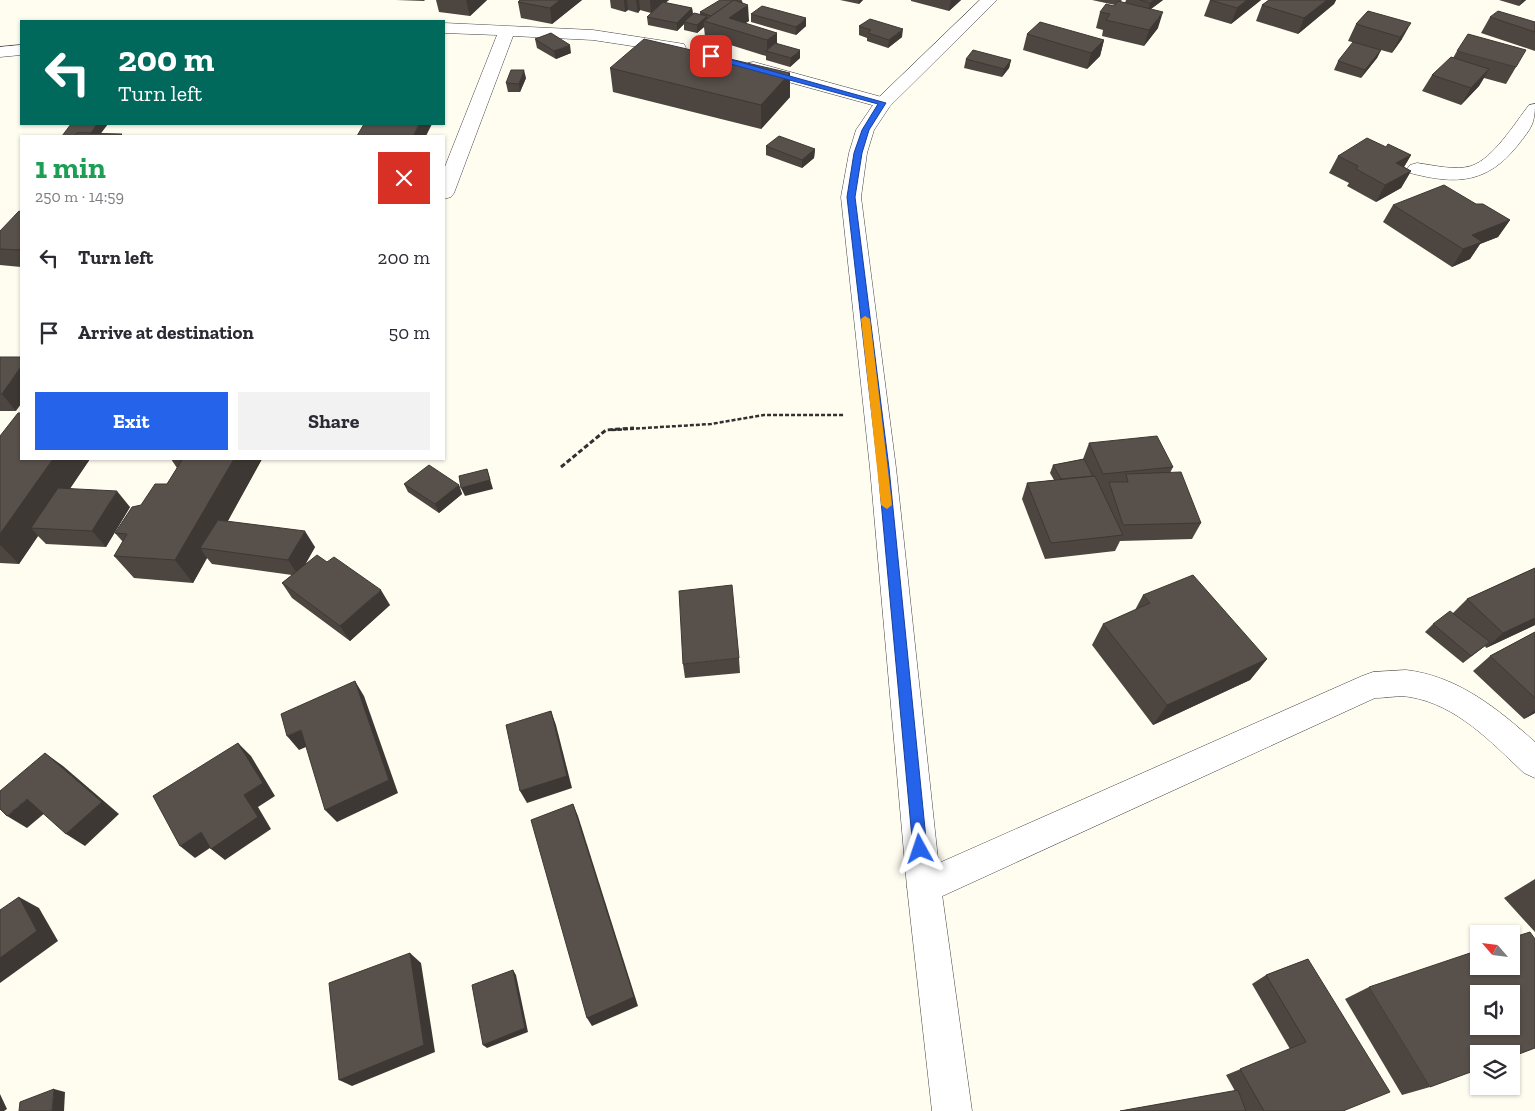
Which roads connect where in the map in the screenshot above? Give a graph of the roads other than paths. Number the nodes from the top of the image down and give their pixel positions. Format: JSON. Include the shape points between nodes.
{"nodes":[{"id":1,"x":989,"y":0,"type":"edge"},
{"id":2,"x":445,"y":28,"type":"edge"},
{"id":3,"x":507,"y":32,"type":"junction"},
{"id":4,"x":696,"y":53,"type":"edge"},
{"id":5,"x":741,"y":64,"type":"edge"},
{"id":6,"x":883,"y":103,"type":"junction"},
{"id":7,"x":1535,"y":109,"type":"edge"},
{"id":8,"x":1417,"y":169,"type":"dead end"},
{"id":9,"x":445,"y":190,"type":"edge"},
{"id":10,"x":1535,"y":763,"type":"edge"},
{"id":11,"x":924,"y":887,"type":"junction"},
{"id":12,"x":952,"y":1111,"type":"edge"}],
"edges":[{"from":1,"to":6,"type":"street"},
{"from":2,"to":3,"type":"street"},
{"from":3,"to":4,"type":"street","via":[[600,36]]},
{"from":3,"to":9,"type":"street"},
{"from":5,"to":6,"type":"street"},
{"from":6,"to":11,"type":"street","via":[[865,130],[851,197]]},
{"from":7,"to":8,"type":"street","via":[[1498,156],[1476,171]]},
{"from":10,"to":11,"type":"street","via":[[1480,712],[1444,694],[1410,684],[1373,686]]},
{"from":11,"to":12,"type":"street"}]}
